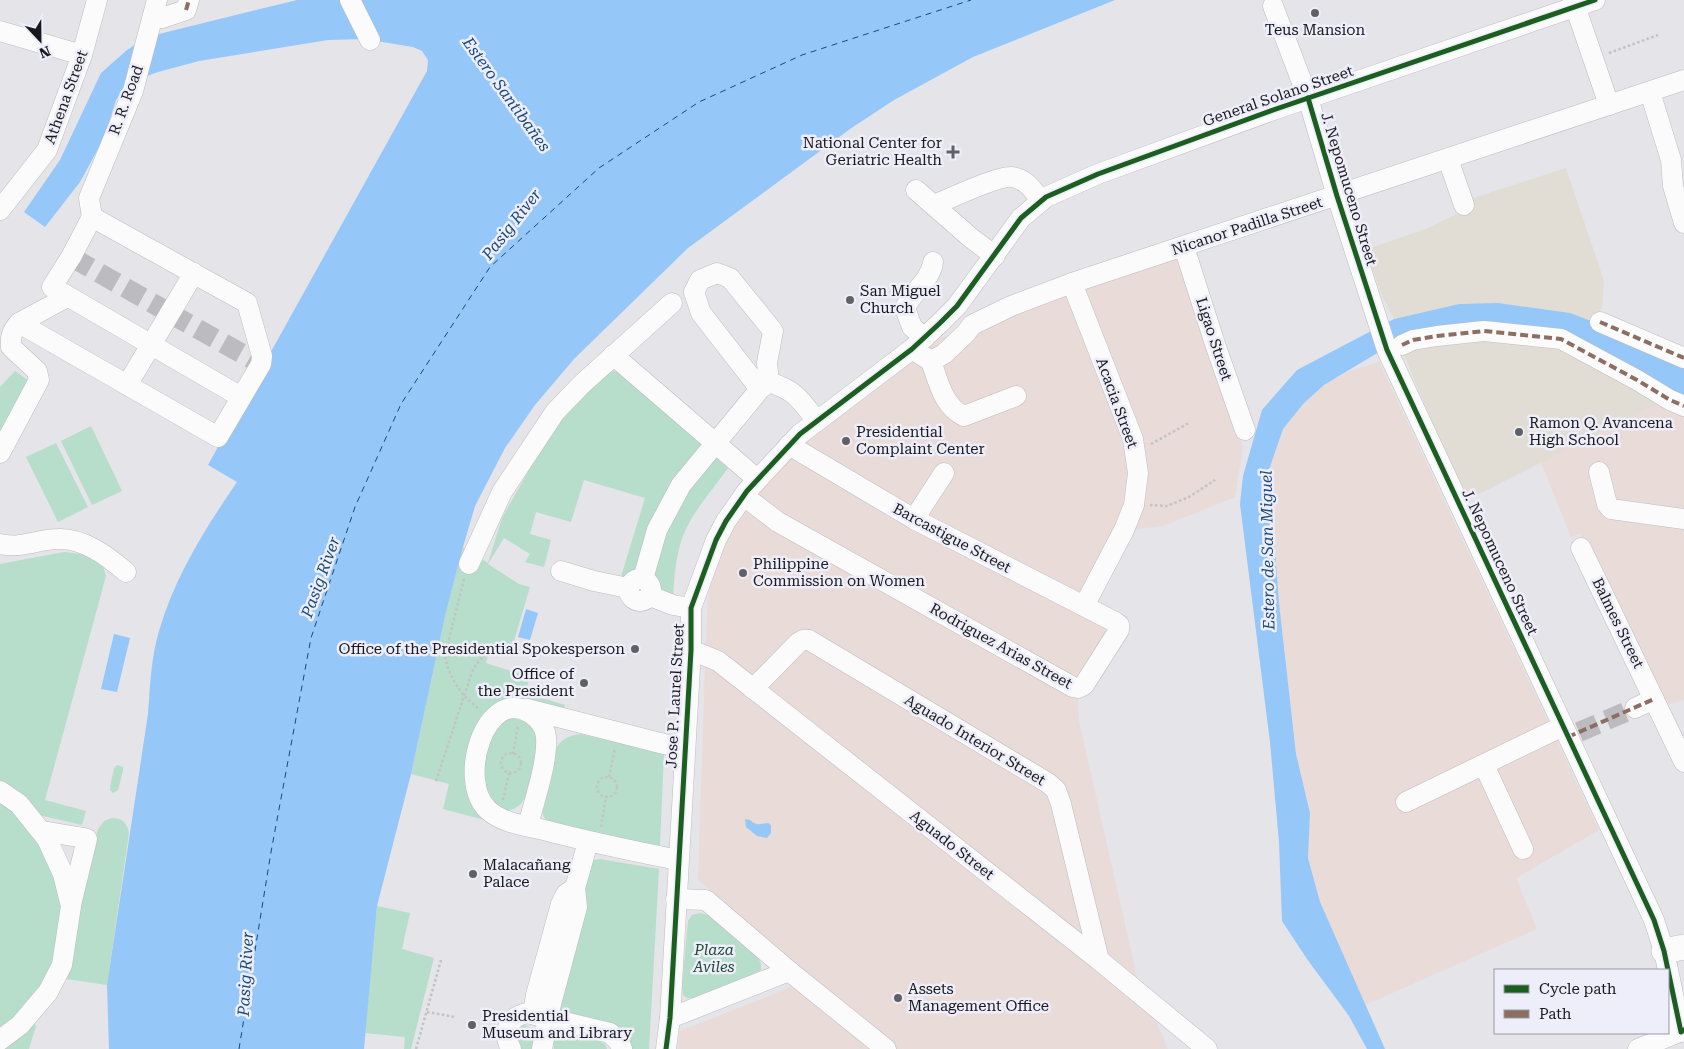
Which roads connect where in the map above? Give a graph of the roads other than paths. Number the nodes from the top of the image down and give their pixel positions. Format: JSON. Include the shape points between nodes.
{"nodes":[{"id":1,"x":97,"y":0,"type":"edge"},
{"id":2,"x":350,"y":0,"type":"edge"},
{"id":3,"x":1595,"y":0,"type":"edge"},
{"id":4,"x":1574,"y":3,"type":"edge"},
{"id":5,"x":187,"y":5,"type":"edge"},
{"id":6,"x":1273,"y":6,"type":"dead end"},
{"id":7,"x":153,"y":17,"type":"edge"},
{"id":8,"x":0,"y":31,"type":"edge"},
{"id":9,"x":370,"y":40,"type":"dead end"},
{"id":10,"x":82,"y":55,"type":"junction"},
{"id":11,"x":1684,"y":80,"type":"edge"},
{"id":12,"x":1650,"y":92,"type":"junction"},
{"id":13,"x":1308,"y":98,"type":"junction"},
{"id":14,"x":1609,"y":105,"type":"junction"},
{"id":15,"x":1448,"y":159,"type":"junction"},
{"id":16,"x":916,"y":190,"type":"dead end"},
{"id":17,"x":1337,"y":196,"type":"junction"},
{"id":18,"x":1041,"y":201,"type":"junction"},
{"id":19,"x":934,"y":205,"type":"junction"},
{"id":20,"x":1464,"y":205,"type":"dead end"},
{"id":21,"x":91,"y":207,"type":"junction"},
{"id":22,"x":0,"y":210,"type":"edge"},
{"id":23,"x":1684,"y":223,"type":"edge"},
{"id":24,"x":1184,"y":247,"type":"junction"},
{"id":25,"x":995,"y":256,"type":"junction"},
{"id":26,"x":934,"y":262,"type":"dead end"},
{"id":27,"x":194,"y":273,"type":"junction"},
{"id":28,"x":1072,"y":283,"type":"junction"},
{"id":29,"x":68,"y":297,"type":"junction"},
{"id":30,"x":672,"y":304,"type":"dead end"},
{"id":31,"x":1600,"y":322,"type":"dead end"},
{"id":32,"x":19,"y":323,"type":"junction"},
{"id":33,"x":918,"y":343,"type":"junction"},
{"id":34,"x":151,"y":345,"type":"junction"},
{"id":35,"x":1394,"y":347,"type":"junction"},
{"id":36,"x":613,"y":355,"type":"junction"},
{"id":37,"x":1684,"y":358,"type":"edge"},
{"id":38,"x":931,"y":360,"type":"junction"},
{"id":39,"x":127,"y":385,"type":"junction"},
{"id":40,"x":764,"y":386,"type":"junction"},
{"id":41,"x":1016,"y":396,"type":"dead end"},
{"id":42,"x":241,"y":397,"type":"junction"},
{"id":43,"x":1684,"y":406,"type":"edge"},
{"id":44,"x":816,"y":420,"type":"junction"},
{"id":45,"x":1245,"y":430,"type":"dead end"},
{"id":46,"x":714,"y":444,"type":"junction"},
{"id":47,"x":788,"y":445,"type":"junction"},
{"id":48,"x":0,"y":453,"type":"edge"},
{"id":49,"x":1598,"y":472,"type":"dead end"},
{"id":50,"x":944,"y":473,"type":"dead end"},
{"id":51,"x":757,"y":479,"type":"junction"},
{"id":52,"x":744,"y":496,"type":"junction"},
{"id":53,"x":914,"y":519,"type":"junction"},
{"id":54,"x":1684,"y":519,"type":"edge"},
{"id":55,"x":0,"y":544,"type":"edge"},
{"id":56,"x":1581,"y":548,"type":"dead end"},
{"id":57,"x":469,"y":564,"type":"road end"},
{"id":58,"x":561,"y":571,"type":"dead end"},
{"id":59,"x":126,"y":572,"type":"dead end"},
{"id":60,"x":640,"y":588,"type":"junction"},
{"id":61,"x":1084,"y":606,"type":"junction"},
{"id":62,"x":691,"y":608,"type":"junction"},
{"id":63,"x":1119,"y":625,"type":"joint"},
{"id":64,"x":691,"y":650,"type":"junction"},
{"id":65,"x":753,"y":689,"type":"junction"},
{"id":66,"x":1654,"y":699,"type":"junction"},
{"id":67,"x":521,"y":708,"type":"junction"},
{"id":68,"x":1634,"y":708,"type":"tunnel mouth"},
{"id":69,"x":1570,"y":732,"type":"junction"},
{"id":70,"x":685,"y":748,"type":"junction"},
{"id":71,"x":1684,"y":762,"type":"edge"},
{"id":72,"x":1484,"y":765,"type":"junction"},
{"id":73,"x":0,"y":791,"type":"edge"},
{"id":74,"x":1406,"y":802,"type":"dead end"},
{"id":75,"x":528,"y":826,"type":"junction"},
{"id":76,"x":42,"y":831,"type":"junction"},
{"id":77,"x":594,"y":838,"type":"junction"},
{"id":78,"x":1522,"y":849,"type":"dead end"},
{"id":79,"x":678,"y":860,"type":"junction"},
{"id":80,"x":676,"y":899,"type":"junction"},
{"id":81,"x":71,"y":906,"type":"junction"},
{"id":82,"x":1674,"y":949,"type":"edge"},
{"id":83,"x":1099,"y":960,"type":"junction"},
{"id":84,"x":789,"y":971,"type":"junction"},
{"id":85,"x":541,"y":1015,"type":"junction"},
{"id":86,"x":670,"y":1018,"type":"junction"},
{"id":87,"x":1682,"y":1031,"type":"edge"},
{"id":88,"x":0,"y":1040,"type":"edge"},
{"id":89,"x":511,"y":1049,"type":"edge"},
{"id":90,"x":542,"y":1049,"type":"edge"},
{"id":91,"x":622,"y":1049,"type":"edge"},
{"id":92,"x":666,"y":1049,"type":"edge"},
{"id":93,"x":886,"y":1049,"type":"edge"},
{"id":94,"x":1207,"y":1049,"type":"edge"},
{"id":95,"x":1638,"y":1049,"type":"edge"}],
"edges":[{"from":1,"to":10,"type":"street","name":"Athena Street"},
{"from":2,"to":9,"type":"street"},
{"from":3,"to":4,"type":"street","name":"General Solano Street"},
{"from":4,"to":13,"type":"street","name":"General Solano Street"},
{"from":4,"to":14,"type":"street"},
{"from":5,"to":7,"type":"street","via":[[162,18]]},
{"from":6,"to":13,"type":"street","name":"J. Nepomuceno Street"},
{"from":7,"to":21,"type":"street","name":"R. R. Road","via":[[133,92]]},
{"from":8,"to":10,"type":"street"},
{"from":10,"to":22,"type":"street","name":"Athena Street","via":[[47,150]]},
{"from":11,"to":12,"type":"street","name":"Nicanor Padilla Street"},
{"from":12,"to":14,"type":"street","name":"Nicanor Padilla Street"},
{"from":12,"to":23,"type":"street","via":[[1671,160],[1673,186]]},
{"from":13,"to":17,"type":"street","name":"J. Nepomuceno Street"},
{"from":13,"to":18,"type":"street","name":"General Solano Street","via":[[1074,183]]},
{"from":14,"to":15,"type":"street","name":"Nicanor Padilla Street"},
{"from":15,"to":17,"type":"street","name":"Nicanor Padilla Street"},
{"from":15,"to":20,"type":"street"},
{"from":16,"to":19,"type":"street"},
{"from":17,"to":24,"type":"street","name":"Nicanor Padilla Street"},
{"from":17,"to":35,"type":"street","name":"J. Nepomuceno Street","via":[[1378,322]]},
{"from":18,"to":19,"type":"street","via":[[1026,182],[1011,176]]},
{"from":18,"to":25,"type":"street","name":"General Solano Street","via":[[1022,218]]},
{"from":19,"to":25,"type":"street"},
{"from":21,"to":27,"type":"street"},
{"from":21,"to":29,"type":"street","name":"R. R. Road","via":[[72,257],[52,287]]},
{"from":24,"to":28,"type":"street","name":"Nicanor Padilla Street"},
{"from":24,"to":45,"type":"street","name":"Ligao Street"},
{"from":25,"to":33,"type":"street","name":"Jose P. Laurel Street","via":[[957,306]]},
{"from":26,"to":33,"type":"street","via":[[905,308]]},
{"from":27,"to":34,"type":"street"},
{"from":27,"to":42,"type":"street","via":[[247,303],[262,356]]},
{"from":28,"to":38,"type":"street","name":"Nicanor Padilla Street","via":[[1010,306],[972,325],[944,354]]},
{"from":28,"to":61,"type":"street","name":"Acacia Street","via":[[1134,439],[1138,473],[1134,505],[1124,530]]},
{"from":29,"to":32,"type":"street"},
{"from":29,"to":34,"type":"street"},
{"from":30,"to":36,"type":"street"},
{"from":31,"to":37,"type":"street"},
{"from":32,"to":39,"type":"street"},
{"from":32,"to":48,"type":"street","via":[[10,338],[11,347],[37,371],[39,380]]},
{"from":33,"to":38,"type":"street"},
{"from":33,"to":44,"type":"street","name":"Jose P. Laurel Street"},
{"from":34,"to":39,"type":"street"},
{"from":34,"to":42,"type":"street"},
{"from":35,"to":43,"type":"street","via":[[1413,340],[1484,331],[1561,339]]},
{"from":35,"to":69,"type":"street","name":"J. Nepomuceno Street"},
{"from":36,"to":46,"type":"street"},
{"from":36,"to":57,"type":"street","via":[[555,412],[526,454],[502,492]]},
{"from":38,"to":41,"type":"street","via":[[945,398],[955,412],[964,416]]},
{"from":39,"to":42,"type":"street","via":[[218,437]]},
{"from":40,"to":40,"type":"street","via":[[773,331],[730,278],[717,273],[700,280],[694,292],[701,313]]},
{"from":40,"to":44,"type":"street","via":[[787,388]]},
{"from":40,"to":46,"type":"street"},
{"from":44,"to":47,"type":"street","name":"Jose P. Laurel Street"},
{"from":46,"to":51,"type":"street"},
{"from":46,"to":60,"type":"street","via":[[681,485],[666,511]]},
{"from":47,"to":51,"type":"street","name":"Jose P. Laurel Street"},
{"from":47,"to":53,"type":"street","name":"Barcastigue Street"},
{"from":49,"to":54,"type":"street","via":[[1611,509]]},
{"from":50,"to":53,"type":"street"},
{"from":51,"to":52,"type":"street","name":"Jose P. Laurel Street"},
{"from":52,"to":62,"type":"street","name":"Jose P. Laurel Street","via":[[716,540]]},
{"from":52,"to":63,"type":"street","name":"Rodriguez Arias Street","via":[[778,522],[1073,687],[1084,686]]},
{"from":53,"to":61,"type":"street","name":"Barcastigue Street"},
{"from":55,"to":59,"type":"street","via":[[18,546],[57,538],[71,540],[93,548]]},
{"from":56,"to":66,"type":"street","name":"Balmes Street"},
{"from":58,"to":60,"type":"street","via":[[594,581]]},
{"from":60,"to":62,"type":"street","via":[[673,605]]},
{"from":61,"to":63,"type":"street","name":"Barcastigue Street"},
{"from":62,"to":64,"type":"street","name":"Jose P. Laurel Street"},
{"from":64,"to":65,"type":"street","name":"Aguado Street","via":[[718,662]]},
{"from":64,"to":70,"type":"street","name":"Jose P. Laurel Street"},
{"from":65,"to":83,"type":"street","name":"Aguado Street"},
{"from":65,"to":83,"type":"street","name":"Aguado Interior Street","via":[[798,643],[809,640],[1048,783],[1056,790],[1061,804]]},
{"from":66,"to":68,"type":"street"},
{"from":66,"to":71,"type":"street","name":"Balmes Street"},
{"from":67,"to":70,"type":"street"},
{"from":67,"to":75,"type":"street","via":[[540,721],[546,737],[544,761]]},
{"from":67,"to":75,"type":"street","via":[[505,709],[491,721],[476,754],[474,776],[486,808],[501,818]]},
{"from":69,"to":72,"type":"street"},
{"from":69,"to":82,"type":"street","name":"J. Nepomuceno Street","via":[[1654,920]]},
{"from":70,"to":79,"type":"street","name":"Jose P. Laurel Street"},
{"from":72,"to":74,"type":"street"},
{"from":72,"to":78,"type":"street"},
{"from":73,"to":76,"type":"street","via":[[19,804]]},
{"from":75,"to":77,"type":"street"},
{"from":76,"to":81,"type":"street","via":[[63,874]]},
{"from":76,"to":81,"type":"street","via":[[86,839]]},
{"from":77,"to":79,"type":"street"},
{"from":77,"to":85,"type":"street","via":[[574,888],[577,907],[550,1008]]},
{"from":79,"to":80,"type":"street","name":"Jose P. Laurel Street"},
{"from":80,"to":84,"type":"street","via":[[706,900]]},
{"from":80,"to":86,"type":"street","name":"Jose P. Laurel Street"},
{"from":81,"to":88,"type":"street","via":[[62,965],[48,992],[35,1010]]},
{"from":82,"to":87,"type":"street","name":"J. Nepomuceno Street"},
{"from":83,"to":94,"type":"street","name":"Aguado Street"},
{"from":84,"to":86,"type":"street"},
{"from":84,"to":93,"type":"street"},
{"from":85,"to":89,"type":"street","via":[[520,1014],[510,1022],[506,1035]]},
{"from":85,"to":90,"type":"street"},
{"from":85,"to":91,"type":"street","via":[[610,1032]]},
{"from":86,"to":92,"type":"street","name":"Jose P. Laurel Street"},
{"from":87,"to":95,"type":"street"}]}
